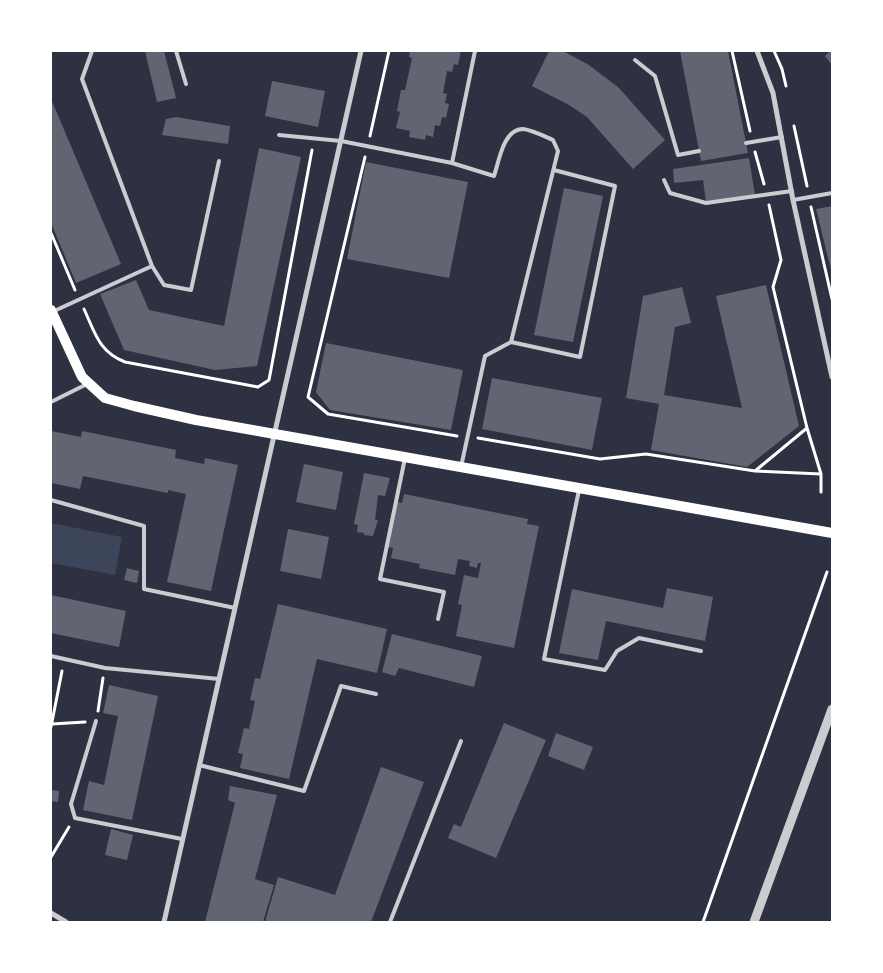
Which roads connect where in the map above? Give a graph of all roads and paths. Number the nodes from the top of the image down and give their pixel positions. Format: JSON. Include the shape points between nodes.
{"nodes":[{"id":1,"x":92,"y":51,"type":"edge"},
{"id":2,"x":176,"y":51,"type":"edge"},
{"id":3,"x":361,"y":51,"type":"edge"},
{"id":4,"x":389,"y":51,"type":"edge"},
{"id":5,"x":475,"y":51,"type":"edge"},
{"id":6,"x":732,"y":51,"type":"edge"},
{"id":7,"x":757,"y":51,"type":"edge"},
{"id":8,"x":774,"y":51,"type":"edge"},
{"id":9,"x":635,"y":60,"type":"dead end"},
{"id":10,"x":186,"y":84,"type":"dead end"},
{"id":11,"x":786,"y":87,"type":"dead end"},
{"id":12,"x":794,"y":124,"type":"dead end"},
{"id":13,"x":279,"y":135,"type":"dead end"},
{"id":14,"x":782,"y":137,"type":"junction"},
{"id":15,"x":314,"y":138,"type":"junction"},
{"id":16,"x":341,"y":140,"type":"junction"},
{"id":17,"x":752,"y":142,"type":"junction"},
{"id":18,"x":746,"y":143,"type":"dead end"},
{"id":19,"x":367,"y":146,"type":"junction"},
{"id":20,"x":699,"y":151,"type":"dead end"},
{"id":21,"x":219,"y":161,"type":"dead end"},
{"id":22,"x":452,"y":163,"type":"junction"},
{"id":23,"x":554,"y":170,"type":"junction"},
{"id":24,"x":664,"y":180,"type":"dead end"},
{"id":25,"x":792,"y":191,"type":"junction"},
{"id":26,"x":832,"y":193,"type":"edge"},
{"id":27,"x":767,"y":194,"type":"junction"},
{"id":28,"x":809,"y":197,"type":"junction"},
{"id":29,"x":793,"y":200,"type":"junction"},
{"id":30,"x":51,"y":233,"type":"edge"},
{"id":31,"x":152,"y":266,"type":"junction"},
{"id":32,"x":832,"y":299,"type":"edge"},
{"id":33,"x":79,"y":300,"type":"junction"},
{"id":34,"x":52,"y":311,"type":"edge"},
{"id":35,"x":510,"y":342,"type":"junction"},
{"id":36,"x":832,"y":377,"type":"edge"},
{"id":37,"x":89,"y":383,"type":"junction"},
{"id":38,"x":51,"y":402,"type":"edge"},
{"id":39,"x":807,"y":428,"type":"junction"},
{"id":40,"x":275,"y":433,"type":"junction"},
{"id":41,"x":468,"y":438,"type":"junction"},
{"id":42,"x":405,"y":457,"type":"junction"},
{"id":43,"x":461,"y":467,"type":"junction"},
{"id":44,"x":755,"y":471,"type":"junction"},
{"id":45,"x":821,"y":474,"type":"junction"},
{"id":46,"x":579,"y":488,"type":"junction"},
{"id":47,"x":822,"y":492,"type":"dead end"},
{"id":48,"x":51,"y":500,"type":"edge"},
{"id":49,"x":832,"y":533,"type":"edge"},
{"id":50,"x":826,"y":572,"type":"dead end"},
{"id":51,"x":235,"y":608,"type":"junction"},
{"id":52,"x":438,"y":619,"type":"dead end"},
{"id":53,"x":700,"y":651,"type":"dead end"},
{"id":54,"x":51,"y":656,"type":"edge"},
{"id":55,"x":65,"y":659,"type":"junction"},
{"id":56,"x":105,"y":668,"type":"junction"},
{"id":57,"x":219,"y":680,"type":"junction"},
{"id":58,"x":376,"y":694,"type":"dead end"},
{"id":59,"x":832,"y":709,"type":"edge"},
{"id":60,"x":96,"y":721,"type":"junction"},
{"id":61,"x":52,"y":725,"type":"edge"},
{"id":62,"x":460,"y":741,"type":"dead end"},
{"id":63,"x":200,"y":765,"type":"junction"},
{"id":64,"x":75,"y":818,"type":"junction"},
{"id":65,"x":182,"y":839,"type":"junction"},
{"id":66,"x":51,"y":857,"type":"edge"},
{"id":67,"x":51,"y":913,"type":"edge"},
{"id":68,"x":66,"y":922,"type":"edge"},
{"id":69,"x":164,"y":922,"type":"edge"},
{"id":70,"x":390,"y":922,"type":"edge"},
{"id":71,"x":704,"y":922,"type":"edge"},
{"id":72,"x":754,"y":922,"type":"edge"}],
"edges":[{"from":1,"to":31,"type":"lane","via":[[82,79]]},
{"from":2,"to":10,"type":"lane"},
{"from":3,"to":16,"type":"street"},
{"from":4,"to":19,"type":"path"},
{"from":5,"to":22,"type":"lane"},
{"from":6,"to":17,"type":"path"},
{"from":7,"to":14,"type":"street","via":[[773,93]]},
{"from":8,"to":11,"type":"path"},
{"from":9,"to":20,"type":"lane","via":[[655,76],[678,155]]},
{"from":12,"to":28,"type":"path"},
{"from":13,"to":15,"type":"lane"},
{"from":14,"to":17,"type":"lane"},
{"from":14,"to":25,"type":"street"},
{"from":15,"to":16,"type":"lane"},
{"from":15,"to":33,"type":"path","via":[[268,380],[258,387],[112,357],[101,345]]},
{"from":16,"to":19,"type":"lane"},
{"from":16,"to":40,"type":"street"},
{"from":17,"to":18,"type":"lane"},
{"from":17,"to":27,"type":"path"},
{"from":19,"to":22,"type":"lane"},
{"from":19,"to":41,"type":"path","via":[[308,397],[328,414]]},
{"from":21,"to":31,"type":"lane","via":[[191,290],[164,285]]},
{"from":22,"to":23,"type":"lane","via":[[494,176],[505,141],[514,131],[524,129],[553,140],[558,151]]},
{"from":23,"to":35,"type":"lane"},
{"from":23,"to":35,"type":"lane","via":[[616,186],[580,358]]},
{"from":24,"to":27,"type":"lane","via":[[670,193],[706,203]]},
{"from":25,"to":27,"type":"lane"},
{"from":25,"to":29,"type":"street"},
{"from":26,"to":28,"type":"lane"},
{"from":27,"to":39,"type":"path","via":[[782,260],[773,287]]},
{"from":28,"to":29,"type":"lane"},
{"from":28,"to":32,"type":"path"},
{"from":29,"to":36,"type":"street"},
{"from":30,"to":33,"type":"path"},
{"from":31,"to":33,"type":"lane"},
{"from":33,"to":34,"type":"lane"},
{"from":34,"to":37,"type":"main road","via":[[82,376]]},
{"from":35,"to":41,"type":"lane","via":[[485,356]]},
{"from":37,"to":38,"type":"lane"},
{"from":37,"to":40,"type":"main road","via":[[105,398],[134,406]]},
{"from":39,"to":44,"type":"path"},
{"from":39,"to":45,"type":"path"},
{"from":40,"to":42,"type":"main road"},
{"from":40,"to":51,"type":"street"},
{"from":41,"to":43,"type":"lane"},
{"from":41,"to":44,"type":"path","via":[[600,459],[646,454]]},
{"from":42,"to":43,"type":"main road"},
{"from":42,"to":52,"type":"lane","via":[[380,579],[444,592]]},
{"from":43,"to":46,"type":"main road"},
{"from":44,"to":45,"type":"path"},
{"from":45,"to":47,"type":"path"},
{"from":46,"to":49,"type":"main road"},
{"from":46,"to":53,"type":"lane","via":[[544,659],[605,670],[617,652],[639,638]]},
{"from":48,"to":51,"type":"lane","via":[[144,526],[144,589]]},
{"from":50,"to":71,"type":"path"},
{"from":51,"to":57,"type":"street"},
{"from":54,"to":55,"type":"lane"},
{"from":55,"to":56,"type":"lane"},
{"from":55,"to":61,"type":"path"},
{"from":56,"to":57,"type":"lane"},
{"from":56,"to":60,"type":"path"},
{"from":57,"to":63,"type":"street"},
{"from":58,"to":63,"type":"lane","via":[[341,686],[304,791]]},
{"from":59,"to":72,"type":"street"},
{"from":60,"to":61,"type":"path"},
{"from":60,"to":64,"type":"lane","via":[[71,804]]},
{"from":62,"to":70,"type":"lane"},
{"from":63,"to":65,"type":"street"},
{"from":64,"to":65,"type":"lane"},
{"from":64,"to":66,"type":"path"},
{"from":65,"to":69,"type":"street"},
{"from":67,"to":68,"type":"street"}]}
